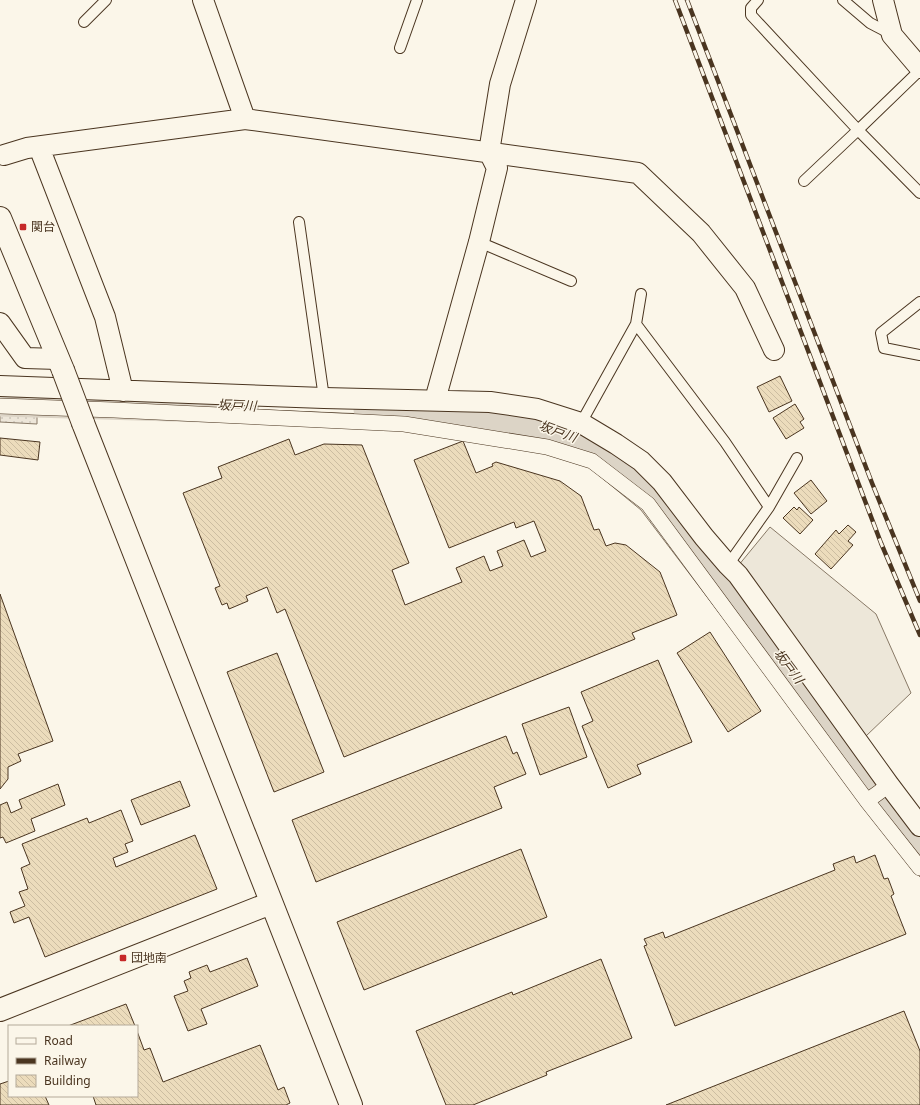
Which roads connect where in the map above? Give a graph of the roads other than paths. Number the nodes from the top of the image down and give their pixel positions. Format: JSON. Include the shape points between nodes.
{"nodes":[{"id":1,"x":106,"y":0,"type":"edge"},
{"id":2,"x":203,"y":0,"type":"edge"},
{"id":3,"x":417,"y":0,"type":"edge"},
{"id":4,"x":526,"y":0,"type":"edge"},
{"id":5,"x":758,"y":0,"type":"edge"},
{"id":6,"x":843,"y":0,"type":"edge"},
{"id":7,"x":883,"y":0,"type":"edge"},
{"id":8,"x":84,"y":22,"type":"dead end"},
{"id":9,"x":892,"y":35,"type":"junction"},
{"id":10,"x":400,"y":48,"type":"dead end"},
{"id":11,"x":920,"y":69,"type":"edge"},
{"id":12,"x":245,"y":119,"type":"junction"},
{"id":13,"x":858,"y":130,"type":"junction"},
{"id":14,"x":38,"y":147,"type":"junction"},
{"id":15,"x":489,"y":152,"type":"junction"},
{"id":16,"x":4,"y":155,"type":"dead end"},
{"id":17,"x":804,"y":181,"type":"dead end"},
{"id":18,"x":920,"y":193,"type":"edge"},
{"id":19,"x":0,"y":218,"type":"edge"},
{"id":20,"x":299,"y":222,"type":"dead end"},
{"id":21,"x":478,"y":242,"type":"junction"},
{"id":22,"x":571,"y":281,"type":"dead end"},
{"id":23,"x":641,"y":294,"type":"dead end"},
{"id":24,"x":920,"y":302,"type":"edge"},
{"id":25,"x":0,"y":323,"type":"edge"},
{"id":26,"x":636,"y":324,"type":"junction"},
{"id":27,"x":774,"y":350,"type":"dead end"},
{"id":28,"x":920,"y":355,"type":"edge"},
{"id":29,"x":60,"y":365,"type":"junction"},
{"id":30,"x":0,"y":386,"type":"edge"},
{"id":31,"x":122,"y":391,"type":"junction"},
{"id":32,"x":324,"y":398,"type":"junction"},
{"id":33,"x":435,"y":400,"type":"junction"},
{"id":34,"x":0,"y":406,"type":"edge"},
{"id":35,"x":581,"y":423,"type":"junction"},
{"id":36,"x":797,"y":458,"type":"dead end"},
{"id":37,"x":769,"y":507,"type":"junction"},
{"id":38,"x":728,"y":565,"type":"junction"},
{"id":39,"x":889,"y":786,"type":"junction"},
{"id":40,"x":867,"y":801,"type":"junction"},
{"id":41,"x":920,"y":826,"type":"edge"},
{"id":42,"x":920,"y":868,"type":"edge"},
{"id":43,"x":272,"y":903,"type":"junction"},
{"id":44,"x":0,"y":1010,"type":"edge"},
{"id":45,"x":351,"y":1105,"type":"edge"}],
"edges":[{"from":1,"to":8,"type":"lane"},
{"from":2,"to":12,"type":"street"},
{"from":3,"to":10,"type":"lane"},
{"from":4,"to":15,"type":"street","via":[[500,84]]},
{"from":5,"to":13,"type":"lane","via":[[751,8],[751,15]]},
{"from":6,"to":9,"type":"lane","via":[[870,23]]},
{"from":7,"to":9,"type":"street"},
{"from":9,"to":11,"type":"street"},
{"from":11,"to":13,"type":"lane"},
{"from":12,"to":14,"type":"street"},
{"from":12,"to":15,"type":"street"},
{"from":13,"to":17,"type":"lane"},
{"from":13,"to":18,"type":"lane"},
{"from":14,"to":16,"type":"street"},
{"from":14,"to":31,"type":"street","via":[[105,317]]},
{"from":15,"to":21,"type":"street","via":[[497,168]]},
{"from":15,"to":27,"type":"street","via":[[638,173],[701,233],[745,288]]},
{"from":19,"to":29,"type":"street"},
{"from":20,"to":32,"type":"lane"},
{"from":21,"to":22,"type":"lane"},
{"from":21,"to":33,"type":"street"},
{"from":23,"to":26,"type":"lane"},
{"from":24,"to":28,"type":"lane","via":[[881,333],[884,348]]},
{"from":25,"to":29,"type":"street","via":[[25,358]]},
{"from":26,"to":35,"type":"lane"},
{"from":26,"to":37,"type":"lane","via":[[725,442]]},
{"from":29,"to":43,"type":"street","bridge":true},
{"from":30,"to":31,"type":"street"},
{"from":31,"to":32,"type":"street"},
{"from":32,"to":33,"type":"street"},
{"from":33,"to":35,"type":"street","via":[[490,402],[537,409]]},
{"from":34,"to":40,"type":"street","via":[[404,424],[547,447],[592,461],[648,504]]},
{"from":35,"to":38,"type":"street","via":[[641,461],[662,482]]},
{"from":36,"to":37,"type":"lane"},
{"from":37,"to":38,"type":"lane"},
{"from":38,"to":39,"type":"street","via":[[738,575]]},
{"from":39,"to":40,"type":"street"},
{"from":39,"to":41,"type":"street"},
{"from":40,"to":42,"type":"street"},
{"from":43,"to":44,"type":"street"},
{"from":43,"to":45,"type":"street"}]}
